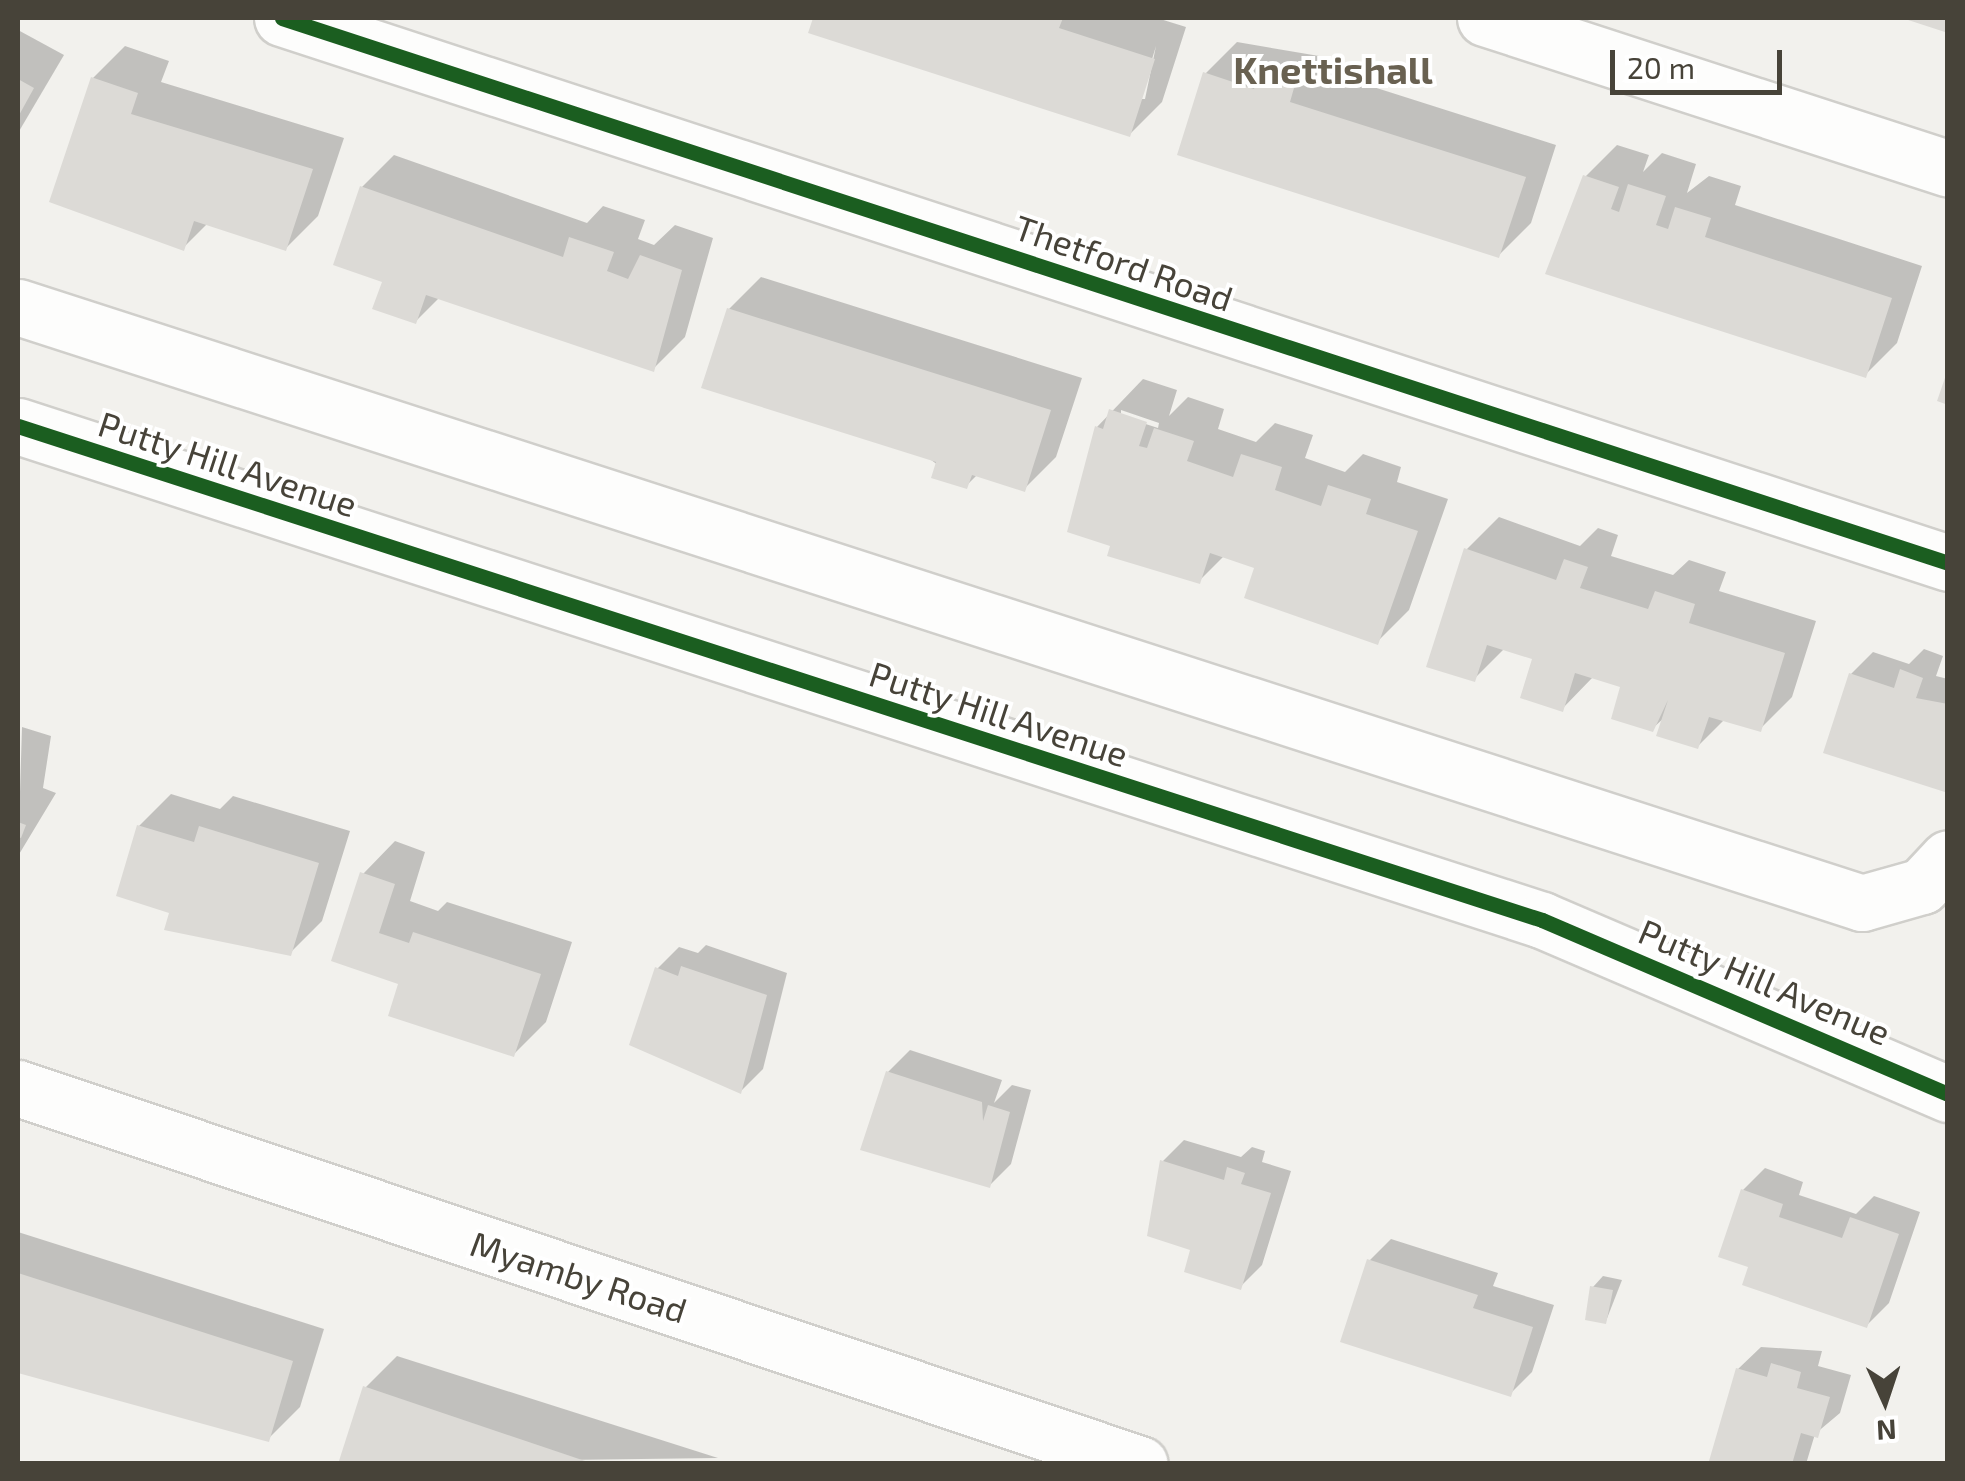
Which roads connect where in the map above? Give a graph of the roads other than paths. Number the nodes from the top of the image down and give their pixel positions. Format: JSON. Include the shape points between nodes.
{"nodes":[{"id":1,"x":282,"y":18,"type":"edge"},
{"id":2,"x":1485,"y":18,"type":"edge"},
{"id":3,"x":1948,"y":168,"type":"edge"},
{"id":4,"x":18,"y":307,"type":"edge"},
{"id":5,"x":18,"y":426,"type":"edge"},
{"id":6,"x":1948,"y":563,"type":"edge"},
{"id":7,"x":1948,"y":858,"type":"edge"},
{"id":8,"x":18,"y":1088,"type":"edge"},
{"id":9,"x":1948,"y":1094,"type":"edge"},
{"id":10,"x":1140,"y":1464,"type":"edge"}],
"edges":[{"from":1,"to":6,"type":"street","name":"Thetford Road"},
{"from":2,"to":3,"type":"street"},
{"from":4,"to":7,"type":"street","via":[[1862,903],[1922,886]]},
{"from":5,"to":9,"type":"street","name":"Putty Hill Avenue","via":[[1542,920]]},
{"from":8,"to":10,"type":"street","name":"Myamby Road"}]}
